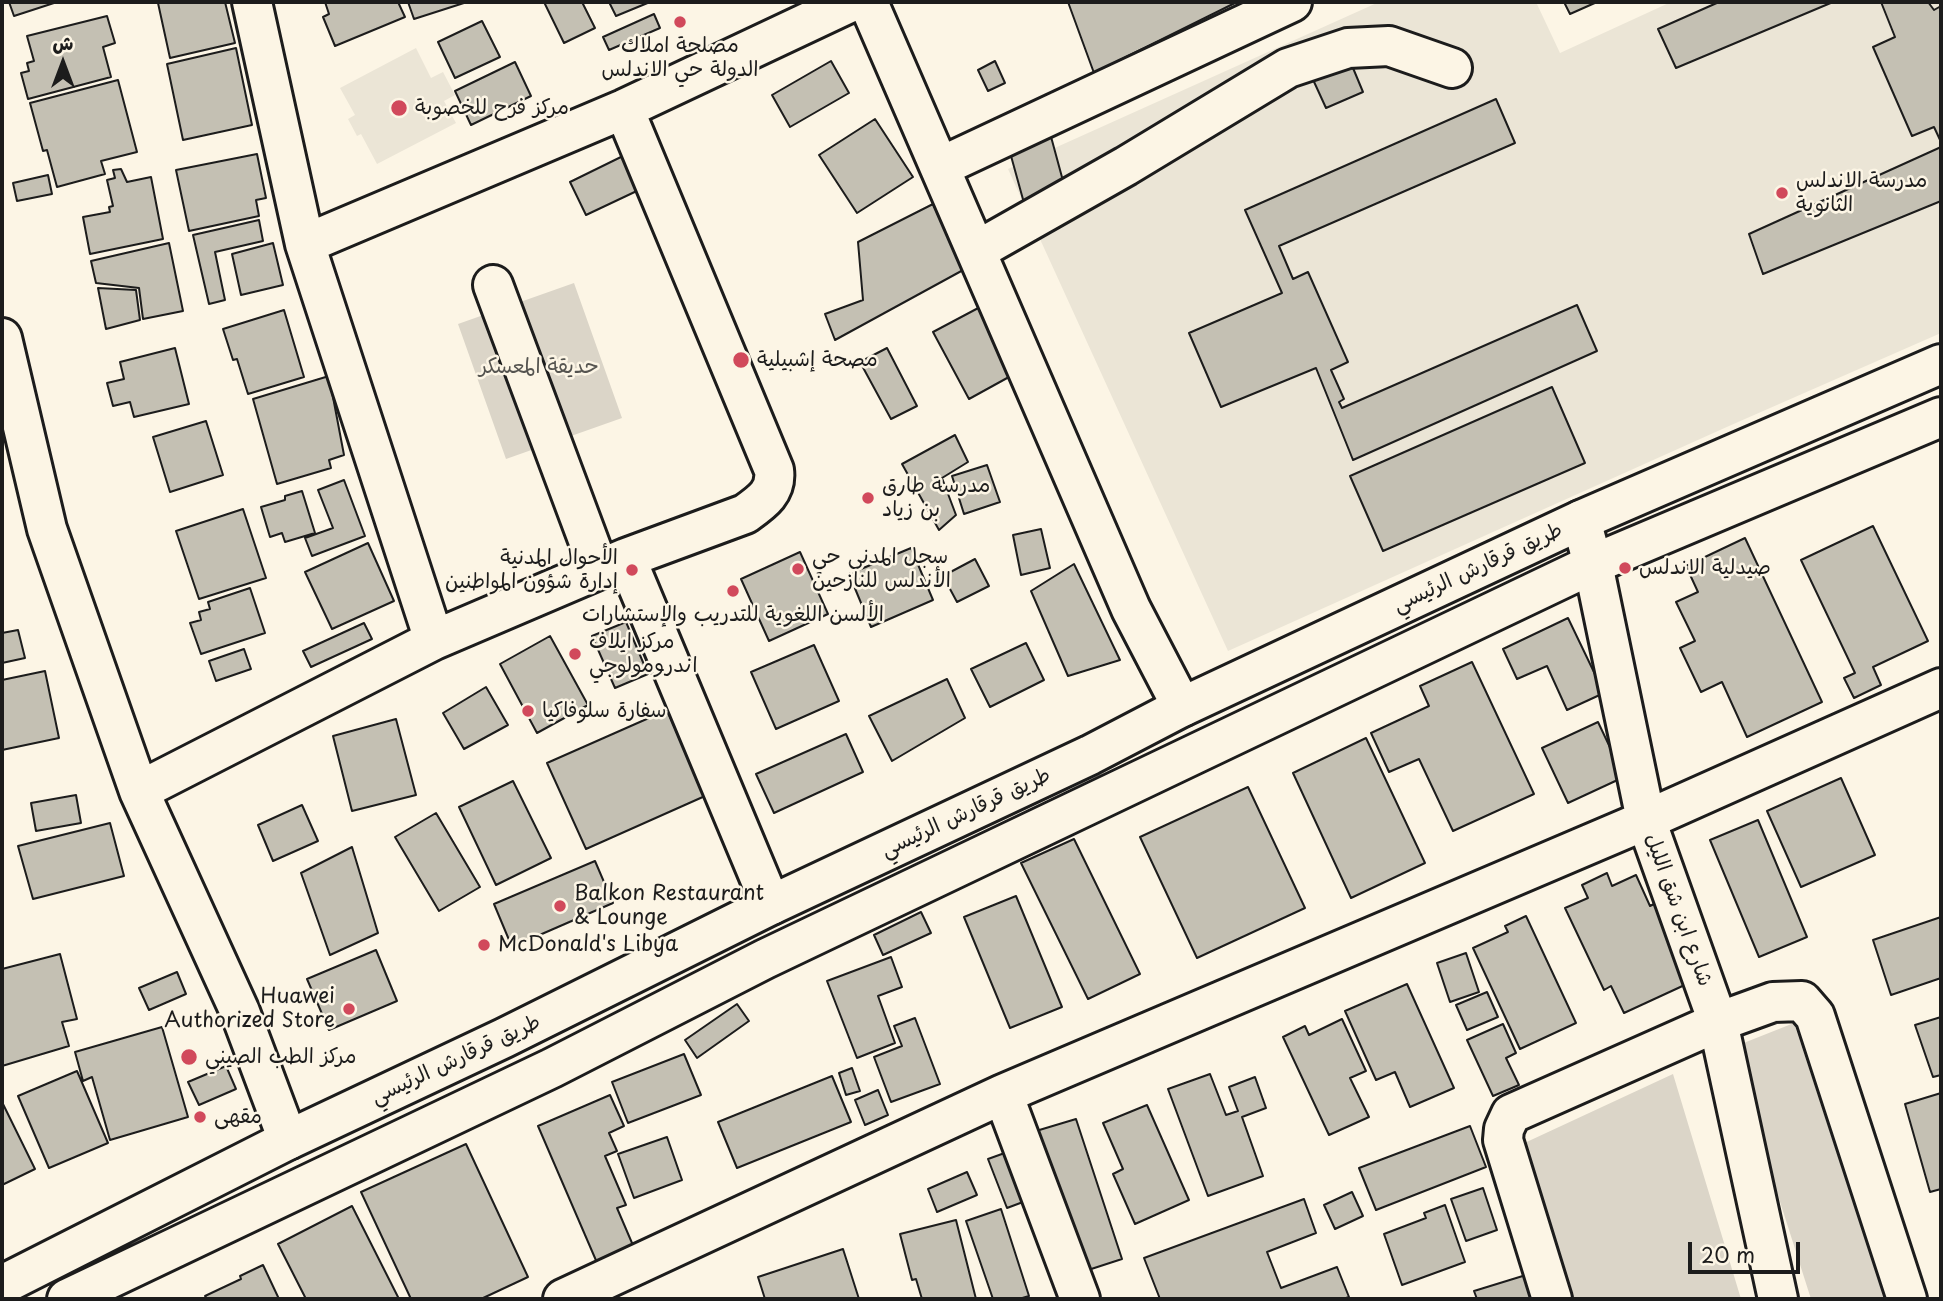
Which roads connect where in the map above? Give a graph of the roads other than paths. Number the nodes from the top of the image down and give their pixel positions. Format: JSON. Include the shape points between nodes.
{"nodes":[{"id":1,"x":252,"y":2,"type":"edge"},
{"id":2,"x":851,"y":2,"type":"edge"},
{"id":3,"x":868,"y":2,"type":"edge"},
{"id":4,"x":1292,"y":2,"type":"edge"},
{"id":5,"x":1452,"y":68,"type":"dead end"},
{"id":6,"x":624,"y":109,"type":"junction"},
{"id":7,"x":940,"y":167,"type":"junction"},
{"id":8,"x":305,"y":244,"type":"junction"},
{"id":9,"x":976,"y":251,"type":"junction"},
{"id":10,"x":493,"y":285,"type":"dead end"},
{"id":11,"x":2,"y":338,"type":"edge"},
{"id":12,"x":1941,"y":364,"type":"edge"},
{"id":13,"x":1941,"y":416,"type":"edge"},
{"id":14,"x":1580,"y":520,"type":"junction"},
{"id":15,"x":613,"y":564,"type":"junction"},
{"id":16,"x":1593,"y":565,"type":"junction"},
{"id":17,"x":434,"y":640,"type":"junction"},
{"id":18,"x":1941,"y":688,"type":"edge"},
{"id":19,"x":1182,"y":706,"type":"junction"},
{"id":20,"x":139,"y":791,"type":"junction"},
{"id":21,"x":1646,"y":820,"type":"junction"},
{"id":22,"x":771,"y":905,"type":"junction"},
{"id":23,"x":1718,"y":1022,"type":"junction"},
{"id":24,"x":1003,"y":1094,"type":"junction"},
{"id":25,"x":288,"y":1139,"type":"junction"},
{"id":26,"x":2,"y":1285,"type":"edge"},
{"id":27,"x":67,"y":1299,"type":"edge"},
{"id":28,"x":563,"y":1299,"type":"edge"},
{"id":29,"x":1080,"y":1299,"type":"edge"},
{"id":30,"x":1552,"y":1299,"type":"edge"},
{"id":31,"x":1778,"y":1299,"type":"edge"},
{"id":32,"x":1907,"y":1299,"type":"edge"}],
"edges":[{"from":1,"to":8,"type":"street"},
{"from":2,"to":6,"type":"street"},
{"from":3,"to":7,"type":"street"},
{"from":4,"to":7,"type":"street"},
{"from":5,"to":9,"type":"street","via":[[1389,46],[1348,48],[1288,68]]},
{"from":6,"to":8,"type":"street"},
{"from":6,"to":15,"type":"street","via":[[775,480],[772,491],[745,514]]},
{"from":7,"to":9,"type":"street"},
{"from":8,"to":17,"type":"street"},
{"from":9,"to":19,"type":"street","via":[[1131,608]]},
{"from":10,"to":15,"type":"street"},
{"from":11,"to":20,"type":"street","via":[[47,529]]},
{"from":12,"to":14,"type":"street","name":"طريق قرقارش الرئيسي"},
{"from":13,"to":16,"type":"street"},
{"from":14,"to":16,"type":"street","name":"شارع ابن شق الليل"},
{"from":14,"to":19,"type":"street","name":"طريق قرقارش الرئيسي"},
{"from":15,"to":17,"type":"street"},
{"from":15,"to":22,"type":"street"},
{"from":16,"to":21,"type":"street","name":"شارع ابن شق الليل"},
{"from":16,"to":27,"type":"street","via":[[765,959],[552,1068]]},
{"from":17,"to":20,"type":"street"},
{"from":18,"to":21,"type":"street"},
{"from":19,"to":22,"type":"street","name":"طريق قرقارش الرئيسي","via":[[1090,755]]},
{"from":20,"to":25,"type":"street","via":[[240,1012]]},
{"from":21,"to":23,"type":"street","name":"شارع ابن شق الليل"},
{"from":21,"to":24,"type":"street"},
{"from":22,"to":25,"type":"street","name":"طريق قرقارش الرئيسي"},
{"from":23,"to":30,"type":"street","via":[[1520,1108],[1507,1120],[1503,1139]]},
{"from":23,"to":31,"type":"street","name":"شارع ابن شق الليل"},
{"from":23,"to":32,"type":"street","via":[[1773,1002],[1802,1001],[1815,1016]]},
{"from":24,"to":28,"type":"street"},
{"from":24,"to":29,"type":"street"},
{"from":25,"to":26,"type":"street","name":"طريق قرقارش الرئيسي"}]}
